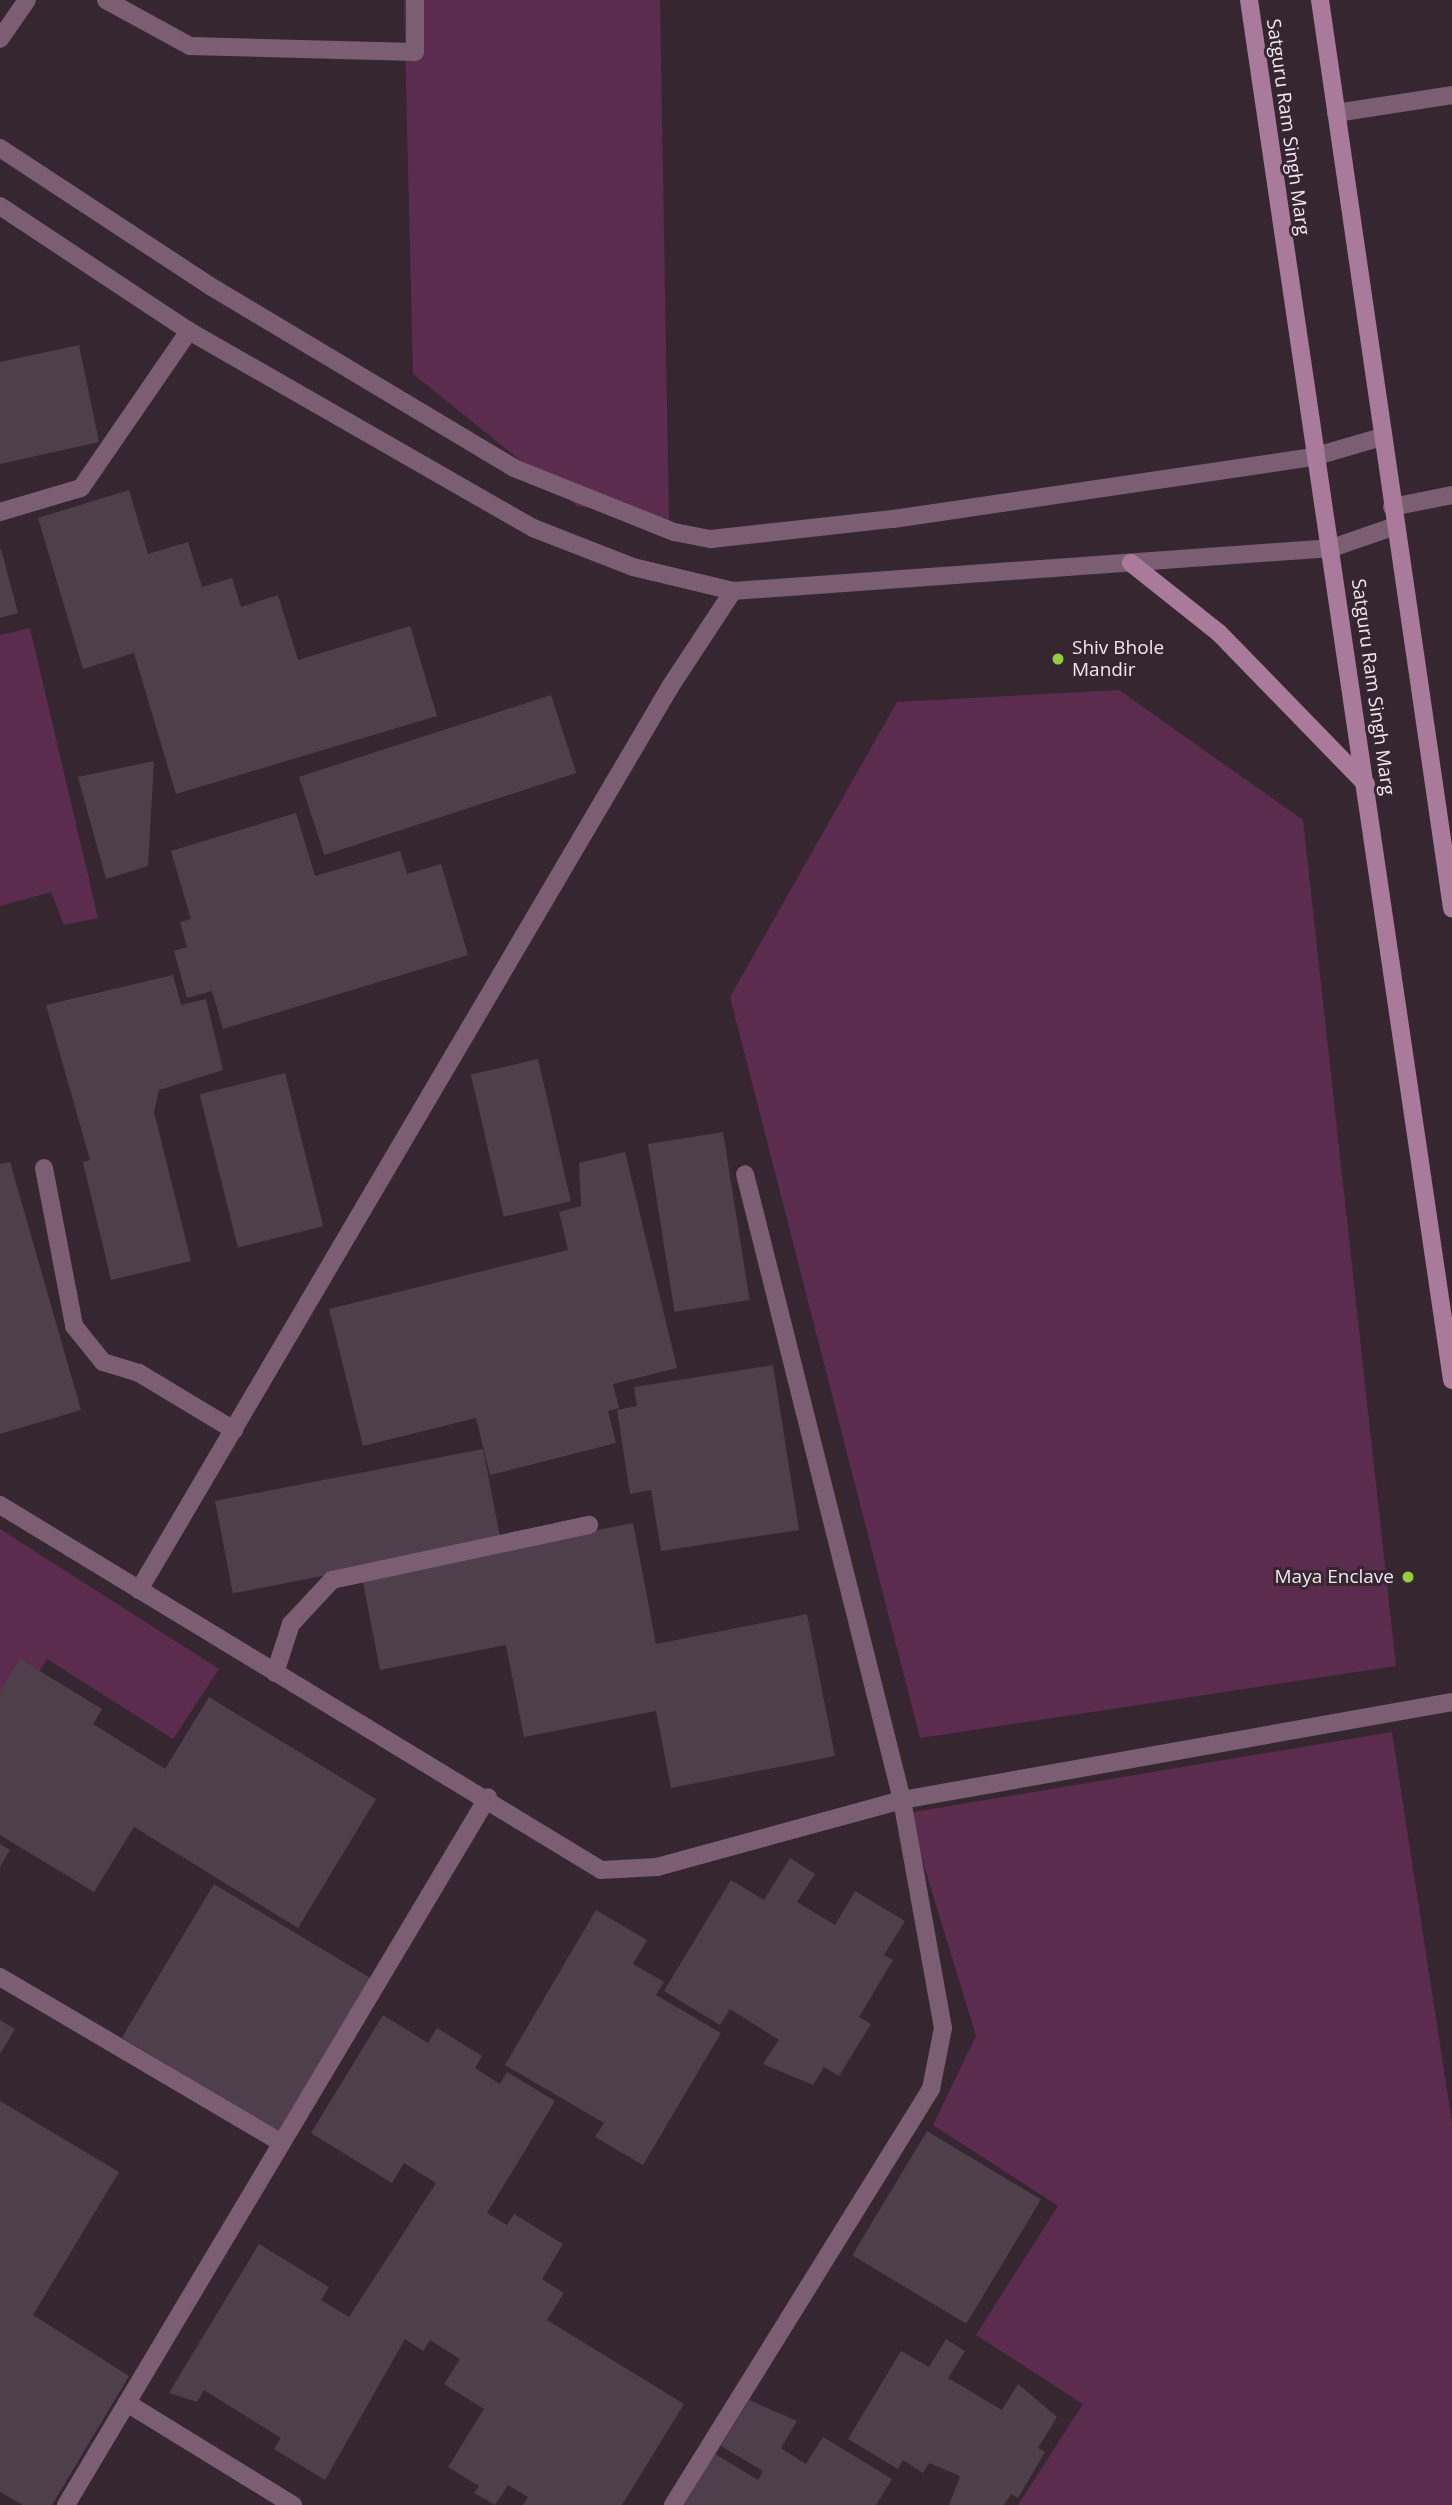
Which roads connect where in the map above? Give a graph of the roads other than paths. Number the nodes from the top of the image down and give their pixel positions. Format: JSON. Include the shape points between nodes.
{"nodes":[{"id":1,"x":27,"y":0,"type":"edge"},
{"id":2,"x":106,"y":0,"type":"edge"},
{"id":3,"x":415,"y":0,"type":"edge"},
{"id":4,"x":1249,"y":0,"type":"edge"},
{"id":5,"x":1320,"y":0,"type":"edge"},
{"id":6,"x":0,"y":39,"type":"edge"},
{"id":7,"x":1452,"y":95,"type":"edge"},
{"id":8,"x":1336,"y":113,"type":"junction"},
{"id":9,"x":0,"y":148,"type":"edge"},
{"id":10,"x":0,"y":206,"type":"edge"},
{"id":11,"x":189,"y":331,"type":"junction"},
{"id":12,"x":1382,"y":437,"type":"junction"},
{"id":13,"x":1313,"y":457,"type":"junction"},
{"id":14,"x":1452,"y":495,"type":"edge"},
{"id":15,"x":1392,"y":507,"type":"junction"},
{"id":16,"x":0,"y":512,"type":"edge"},
{"id":17,"x":1395,"y":526,"type":"junction"},
{"id":18,"x":1332,"y":548,"type":"junction"},
{"id":19,"x":1131,"y":563,"type":"junction"},
{"id":20,"x":733,"y":592,"type":"junction"},
{"id":21,"x":1366,"y":784,"type":"junction"},
{"id":22,"x":1452,"y":908,"type":"edge"},
{"id":23,"x":44,"y":1168,"type":"dead end"},
{"id":24,"x":745,"y":1174,"type":"dead end"},
{"id":25,"x":1452,"y":1380,"type":"edge"},
{"id":26,"x":234,"y":1430,"type":"junction"},
{"id":27,"x":0,"y":1505,"type":"edge"},
{"id":28,"x":589,"y":1525,"type":"dead end"},
{"id":29,"x":139,"y":1590,"type":"junction"},
{"id":30,"x":275,"y":1673,"type":"junction"},
{"id":31,"x":1452,"y":1702,"type":"edge"},
{"id":32,"x":488,"y":1797,"type":"junction"},
{"id":33,"x":902,"y":1800,"type":"junction"},
{"id":34,"x":0,"y":1977,"type":"edge"},
{"id":35,"x":282,"y":2143,"type":"junction"},
{"id":36,"x":127,"y":2403,"type":"junction"},
{"id":37,"x":66,"y":2505,"type":"edge"},
{"id":38,"x":293,"y":2505,"type":"edge"},
{"id":39,"x":674,"y":2505,"type":"edge"}],
"edges":[{"from":1,"to":6,"type":"street"},
{"from":2,"to":3,"type":"street","via":[[190,46],[415,52]]},
{"from":4,"to":13,"type":"main road","name":"Satguru Ram Singh Marg"},
{"from":5,"to":8,"type":"main road"},
{"from":7,"to":8,"type":"street"},
{"from":8,"to":12,"type":"main road"},
{"from":9,"to":13,"type":"street","via":[[210,286],[514,468],[674,532],[711,539],[777,534]]},
{"from":10,"to":11,"type":"street"},
{"from":11,"to":16,"type":"street","via":[[81,488]]},
{"from":11,"to":20,"type":"street","via":[[533,528],[633,567]]},
{"from":12,"to":13,"type":"street"},
{"from":12,"to":15,"type":"main road"},
{"from":13,"to":18,"type":"main road","name":"Satguru Ram Singh Marg"},
{"from":14,"to":15,"type":"street"},
{"from":15,"to":17,"type":"main road"},
{"from":17,"to":18,"type":"street"},
{"from":17,"to":22,"type":"main road"},
{"from":18,"to":19,"type":"street"},
{"from":18,"to":21,"type":"main road","name":"Satguru Ram Singh Marg"},
{"from":19,"to":20,"type":"street"},
{"from":19,"to":21,"type":"main road","via":[[1219,633]]},
{"from":20,"to":26,"type":"street","via":[[670,687]]},
{"from":21,"to":25,"type":"main road","name":"Satguru Ram Singh Marg"},
{"from":23,"to":26,"type":"street","via":[[74,1326],[103,1362],[139,1373]]},
{"from":24,"to":33,"type":"street"},
{"from":26,"to":29,"type":"street"},
{"from":27,"to":29,"type":"street"},
{"from":28,"to":30,"type":"street","via":[[332,1580],[291,1624]]},
{"from":29,"to":30,"type":"street"},
{"from":30,"to":32,"type":"street"},
{"from":31,"to":33,"type":"street"},
{"from":32,"to":33,"type":"street","via":[[601,1870],[657,1867]]},
{"from":32,"to":35,"type":"street"},
{"from":33,"to":39,"type":"street","via":[[940,1991],[942,2056],[931,2089]]},
{"from":34,"to":35,"type":"street"},
{"from":35,"to":36,"type":"street"},
{"from":36,"to":37,"type":"street"},
{"from":36,"to":38,"type":"street"}]}
